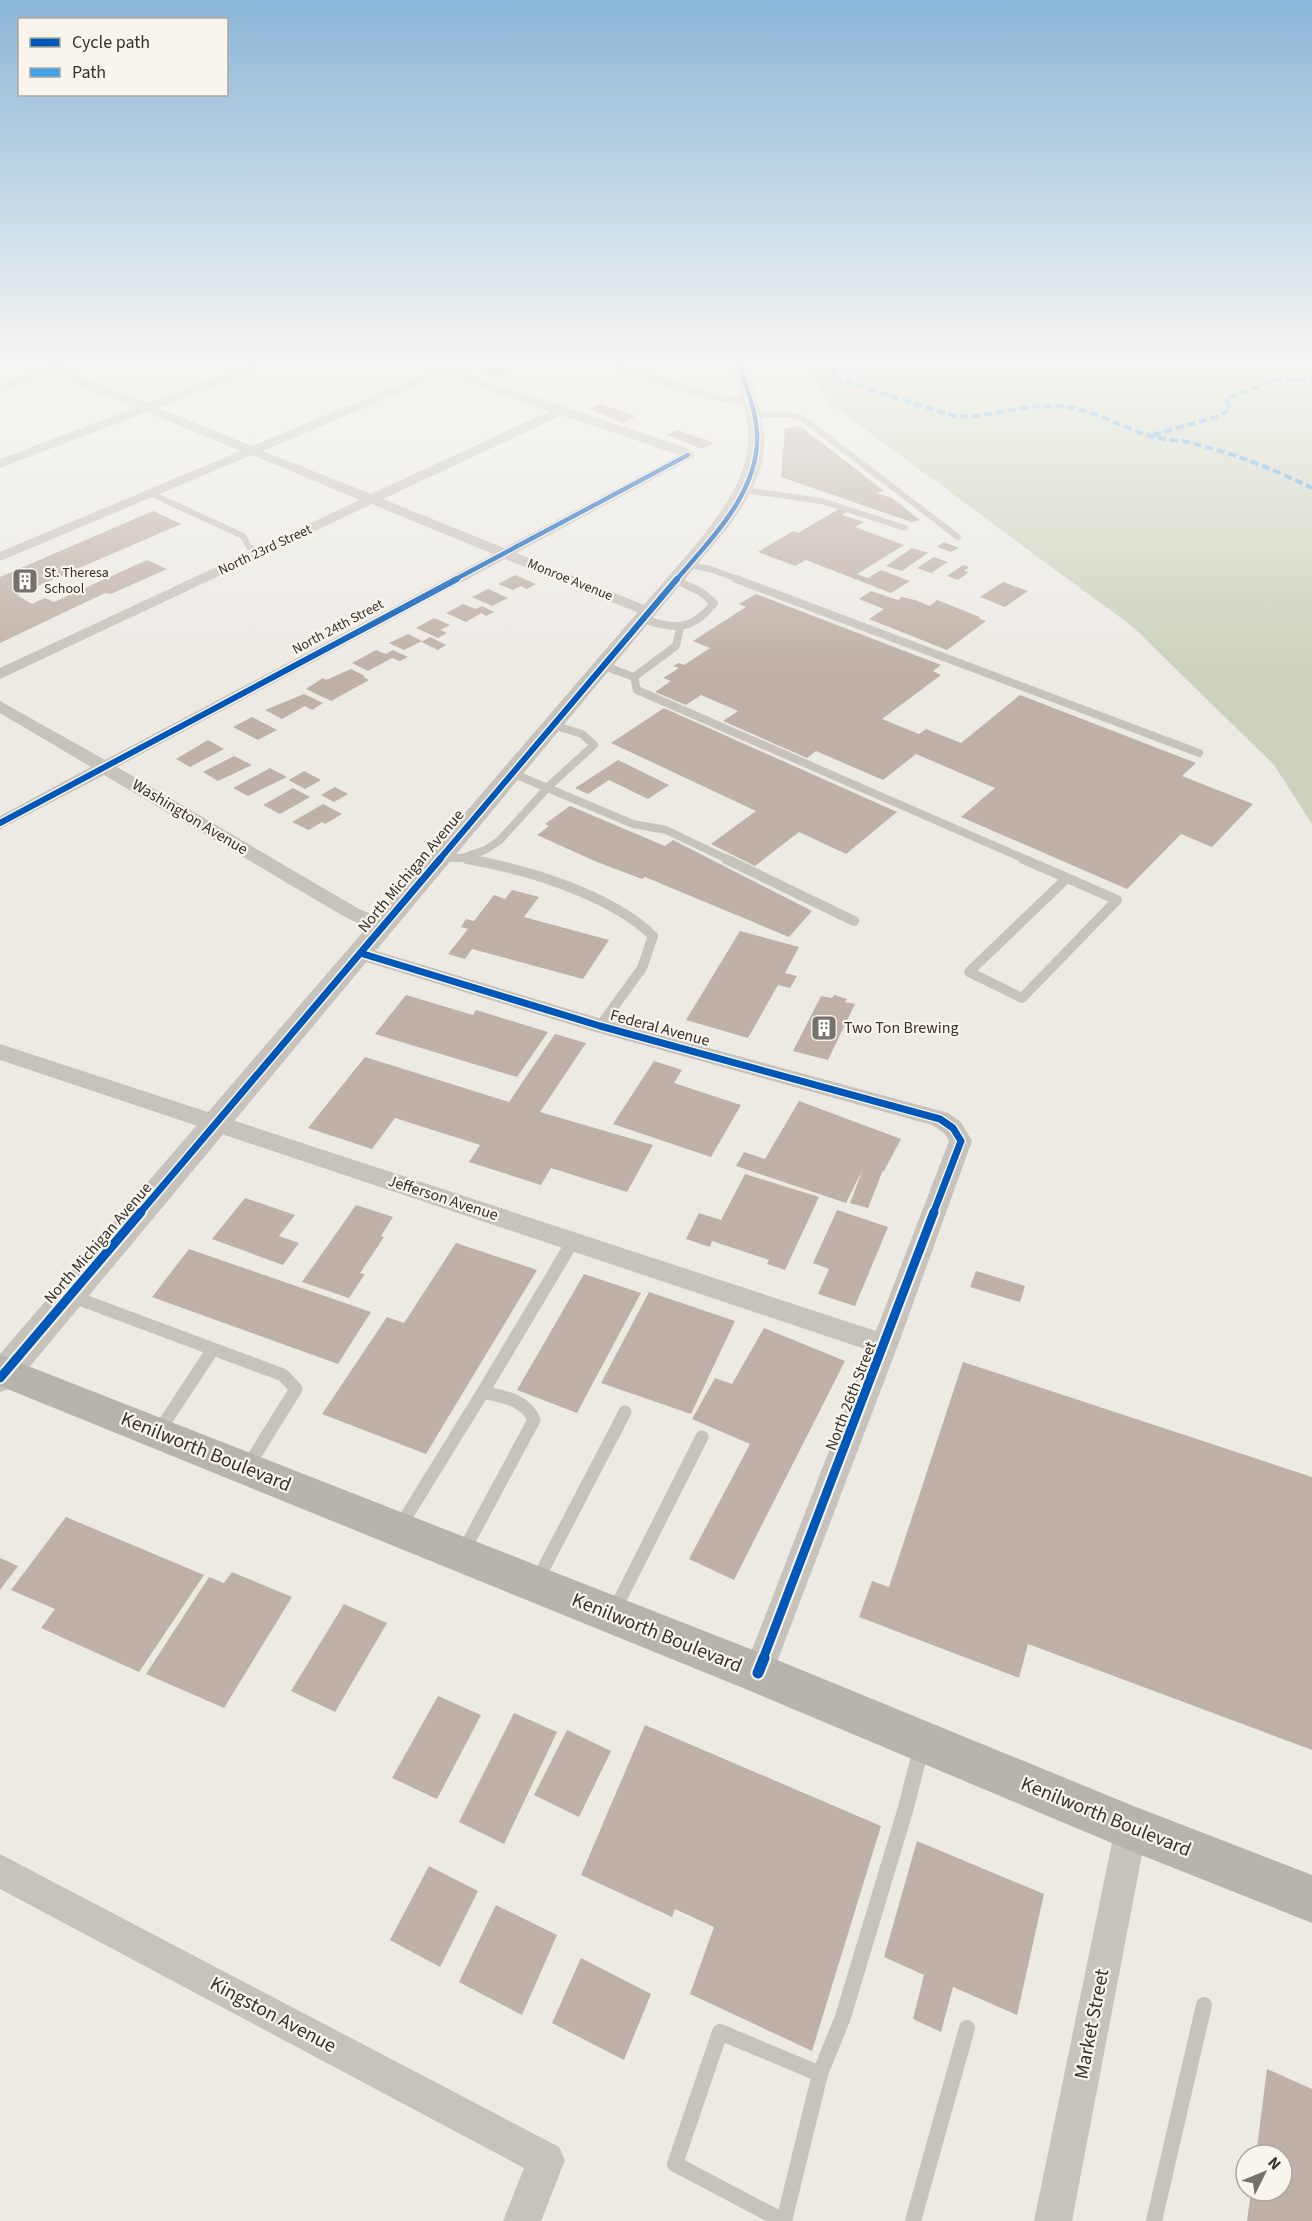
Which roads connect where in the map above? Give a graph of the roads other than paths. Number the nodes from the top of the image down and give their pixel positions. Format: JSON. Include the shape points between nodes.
{"nodes":[{"id":1,"x":226,"y":462,"type":"edge"},
{"id":2,"x":278,"y":462,"type":"edge"},
{"id":3,"x":453,"y":462,"type":"edge"},
{"id":4,"x":676,"y":462,"type":"edge"},
{"id":5,"x":754,"y":462,"type":"edge"},
{"id":6,"x":859,"y":462,"type":"edge"},
{"id":7,"x":744,"y":490,"type":"junction"},
{"id":8,"x":150,"y":493,"type":"junction"},
{"id":9,"x":372,"y":500,"type":"junction"},
{"id":10,"x":905,"y":528,"type":"dead end"},
{"id":11,"x":958,"y":537,"type":"dead end"},
{"id":12,"x":261,"y":552,"type":"junction"},
{"id":13,"x":503,"y":554,"type":"junction"},
{"id":14,"x":0,"y":557,"type":"edge"},
{"id":15,"x":683,"y":573,"type":"junction"},
{"id":16,"x":646,"y":615,"type":"junction"},
{"id":17,"x":680,"y":628,"type":"junction"},
{"id":18,"x":604,"y":666,"type":"junction"},
{"id":19,"x":0,"y":674,"type":"edge"},
{"id":20,"x":634,"y":677,"type":"junction"},
{"id":21,"x":0,"y":706,"type":"edge"},
{"id":22,"x":553,"y":725,"type":"junction"},
{"id":23,"x":1199,"y":753,"type":"dead end"},
{"id":24,"x":105,"y":767,"type":"junction"},
{"id":25,"x":512,"y":772,"type":"junction"},
{"id":26,"x":549,"y":786,"type":"junction"},
{"id":27,"x":0,"y":823,"type":"edge"},
{"id":28,"x":439,"y":858,"type":"junction"},
{"id":29,"x":462,"y":858,"type":"junction"},
{"id":30,"x":1067,"y":878,"type":"junction"},
{"id":31,"x":854,"y":921,"type":"dead end"},
{"id":32,"x":382,"y":925,"type":"junction"},
{"id":33,"x":360,"y":953,"type":"junction"},
{"id":34,"x":600,"y":1026,"type":"junction"},
{"id":35,"x":0,"y":1052,"type":"edge"},
{"id":36,"x":218,"y":1124,"type":"junction"},
{"id":37,"x":954,"y":1128,"type":"joint"},
{"id":38,"x":573,"y":1241,"type":"junction"},
{"id":39,"x":71,"y":1296,"type":"junction"},
{"id":40,"x":885,"y":1345,"type":"junction"},
{"id":41,"x":213,"y":1349,"type":"junction"},
{"id":42,"x":2,"y":1374,"type":"edge"},
{"id":43,"x":483,"y":1392,"type":"junction"},
{"id":44,"x":625,"y":1412,"type":"dead end"},
{"id":45,"x":158,"y":1433,"type":"junction"},
{"id":46,"x":702,"y":1437,"type":"dead end"},
{"id":47,"x":246,"y":1468,"type":"junction"},
{"id":48,"x":398,"y":1529,"type":"junction"},
{"id":49,"x":462,"y":1555,"type":"junction"},
{"id":50,"x":535,"y":1584,"type":"junction"},
{"id":51,"x":613,"y":1615,"type":"junction"},
{"id":52,"x":758,"y":1673,"type":"junction"},
{"id":53,"x":923,"y":1741,"type":"junction"},
{"id":54,"x":1131,"y":1828,"type":"junction"},
{"id":55,"x":0,"y":1871,"type":"edge"},
{"id":56,"x":1312,"y":1899,"type":"edge"},
{"id":57,"x":1204,"y":2005,"type":"dead end"},
{"id":58,"x":967,"y":2028,"type":"dead end"},
{"id":59,"x":820,"y":2074,"type":"junction"},
{"id":60,"x":522,"y":2221,"type":"edge"},
{"id":61,"x":784,"y":2221,"type":"edge"},
{"id":62,"x":913,"y":2221,"type":"edge"},
{"id":63,"x":1053,"y":2221,"type":"edge"},
{"id":64,"x":1154,"y":2221,"type":"edge"}],
"edges":[{"from":1,"to":8,"type":"street"},
{"from":2,"to":9,"type":"street","name":"Monroe Avenue"},
{"from":3,"to":9,"type":"street","name":"North 23rd Street"},
{"from":4,"to":13,"type":"street","name":"North 24th Street"},
{"from":5,"to":7,"type":"street","name":"North Michigan Avenue"},
{"from":6,"to":11,"type":"lane"},
{"from":7,"to":10,"type":"lane","via":[[822,501]]},
{"from":7,"to":15,"type":"street","name":"North Michigan Avenue"},
{"from":8,"to":12,"type":"lane","via":[[243,536],[249,547]]},
{"from":8,"to":14,"type":"street"},
{"from":9,"to":12,"type":"street","name":"North 23rd Street"},
{"from":9,"to":13,"type":"street","name":"Monroe Avenue"},
{"from":12,"to":19,"type":"street","name":"North 23rd Street"},
{"from":13,"to":16,"type":"street","name":"Monroe Avenue"},
{"from":13,"to":24,"type":"street","name":"North 24th Street"},
{"from":15,"to":16,"type":"street","name":"North Michigan Avenue"},
{"from":15,"to":17,"type":"lane","via":[[714,603]]},
{"from":15,"to":23,"type":"lane","via":[[710,569]]},
{"from":16,"to":17,"type":"lane","via":[[664,626]]},
{"from":16,"to":18,"type":"street","name":"North Michigan Avenue"},
{"from":17,"to":20,"type":"lane","via":[[676,646]]},
{"from":18,"to":20,"type":"lane"},
{"from":18,"to":22,"type":"street","name":"North Michigan Avenue"},
{"from":20,"to":30,"type":"lane","via":[[637,690]]},
{"from":21,"to":24,"type":"street","name":"Washington Avenue"},
{"from":22,"to":25,"type":"street","name":"North Michigan Avenue"},
{"from":22,"to":26,"type":"lane","via":[[584,736],[594,746]]},
{"from":24,"to":27,"type":"street","name":"North 24th Street"},
{"from":24,"to":32,"type":"street","name":"Washington Avenue","via":[[352,913]]},
{"from":25,"to":26,"type":"lane"},
{"from":25,"to":28,"type":"street","name":"North Michigan Avenue"},
{"from":26,"to":29,"type":"lane","via":[[499,841]]},
{"from":26,"to":31,"type":"lane","via":[[633,824],[666,830]]},
{"from":28,"to":29,"type":"lane"},
{"from":28,"to":32,"type":"street","name":"North Michigan Avenue"},
{"from":29,"to":34,"type":"lane","via":[[501,864],[556,880],[639,921],[653,936],[642,968]]},
{"from":30,"to":30,"type":"lane","via":[[986,957],[969,972],[1022,998],[1117,900]]},
{"from":32,"to":33,"type":"street","name":"North Michigan Avenue"},
{"from":33,"to":34,"type":"street","name":"Federal Avenue"},
{"from":33,"to":36,"type":"street","name":"North Michigan Avenue"},
{"from":34,"to":37,"type":"street","name":"Federal Avenue","via":[[940,1119]]},
{"from":35,"to":36,"type":"street","name":"Jefferson Avenue"},
{"from":36,"to":38,"type":"street","name":"Jefferson Avenue"},
{"from":36,"to":39,"type":"street","name":"North Michigan Avenue"},
{"from":37,"to":40,"type":"street","name":"North 26th Street","via":[[961,1142]]},
{"from":38,"to":40,"type":"street","name":"Jefferson Avenue"},
{"from":38,"to":43,"type":"lane"},
{"from":39,"to":41,"type":"lane"},
{"from":39,"to":42,"type":"street","name":"North Michigan Avenue"},
{"from":40,"to":52,"type":"street","name":"North 26th Street"},
{"from":41,"to":45,"type":"lane"},
{"from":41,"to":47,"type":"lane","via":[[284,1375],[296,1389]]},
{"from":42,"to":45,"type":"main road","name":"Kenilworth Boulevard"},
{"from":43,"to":48,"type":"lane"},
{"from":43,"to":49,"type":"lane","via":[[524,1404],[534,1419]]},
{"from":44,"to":50,"type":"lane"},
{"from":45,"to":47,"type":"main road","name":"Kenilworth Boulevard"},
{"from":46,"to":51,"type":"lane"},
{"from":47,"to":48,"type":"main road","name":"Kenilworth Boulevard"},
{"from":48,"to":49,"type":"main road","name":"Kenilworth Boulevard"},
{"from":49,"to":50,"type":"main road","name":"Kenilworth Boulevard"},
{"from":50,"to":51,"type":"main road","name":"Kenilworth Boulevard"},
{"from":51,"to":52,"type":"main road","name":"Kenilworth Boulevard"},
{"from":52,"to":53,"type":"main road","name":"Kenilworth Boulevard"},
{"from":53,"to":54,"type":"main road","name":"Kenilworth Boulevard"},
{"from":53,"to":59,"type":"lane","via":[[846,2006]]},
{"from":54,"to":56,"type":"main road","name":"Kenilworth Boulevard"},
{"from":54,"to":63,"type":"street","name":"Market Street"},
{"from":55,"to":60,"type":"street","name":"Kingston Avenue","via":[[546,2160]]},
{"from":57,"to":64,"type":"lane"},
{"from":58,"to":62,"type":"lane"},
{"from":59,"to":61,"type":"lane"},
{"from":59,"to":61,"type":"lane","via":[[720,2032],[675,2164]]}]}
